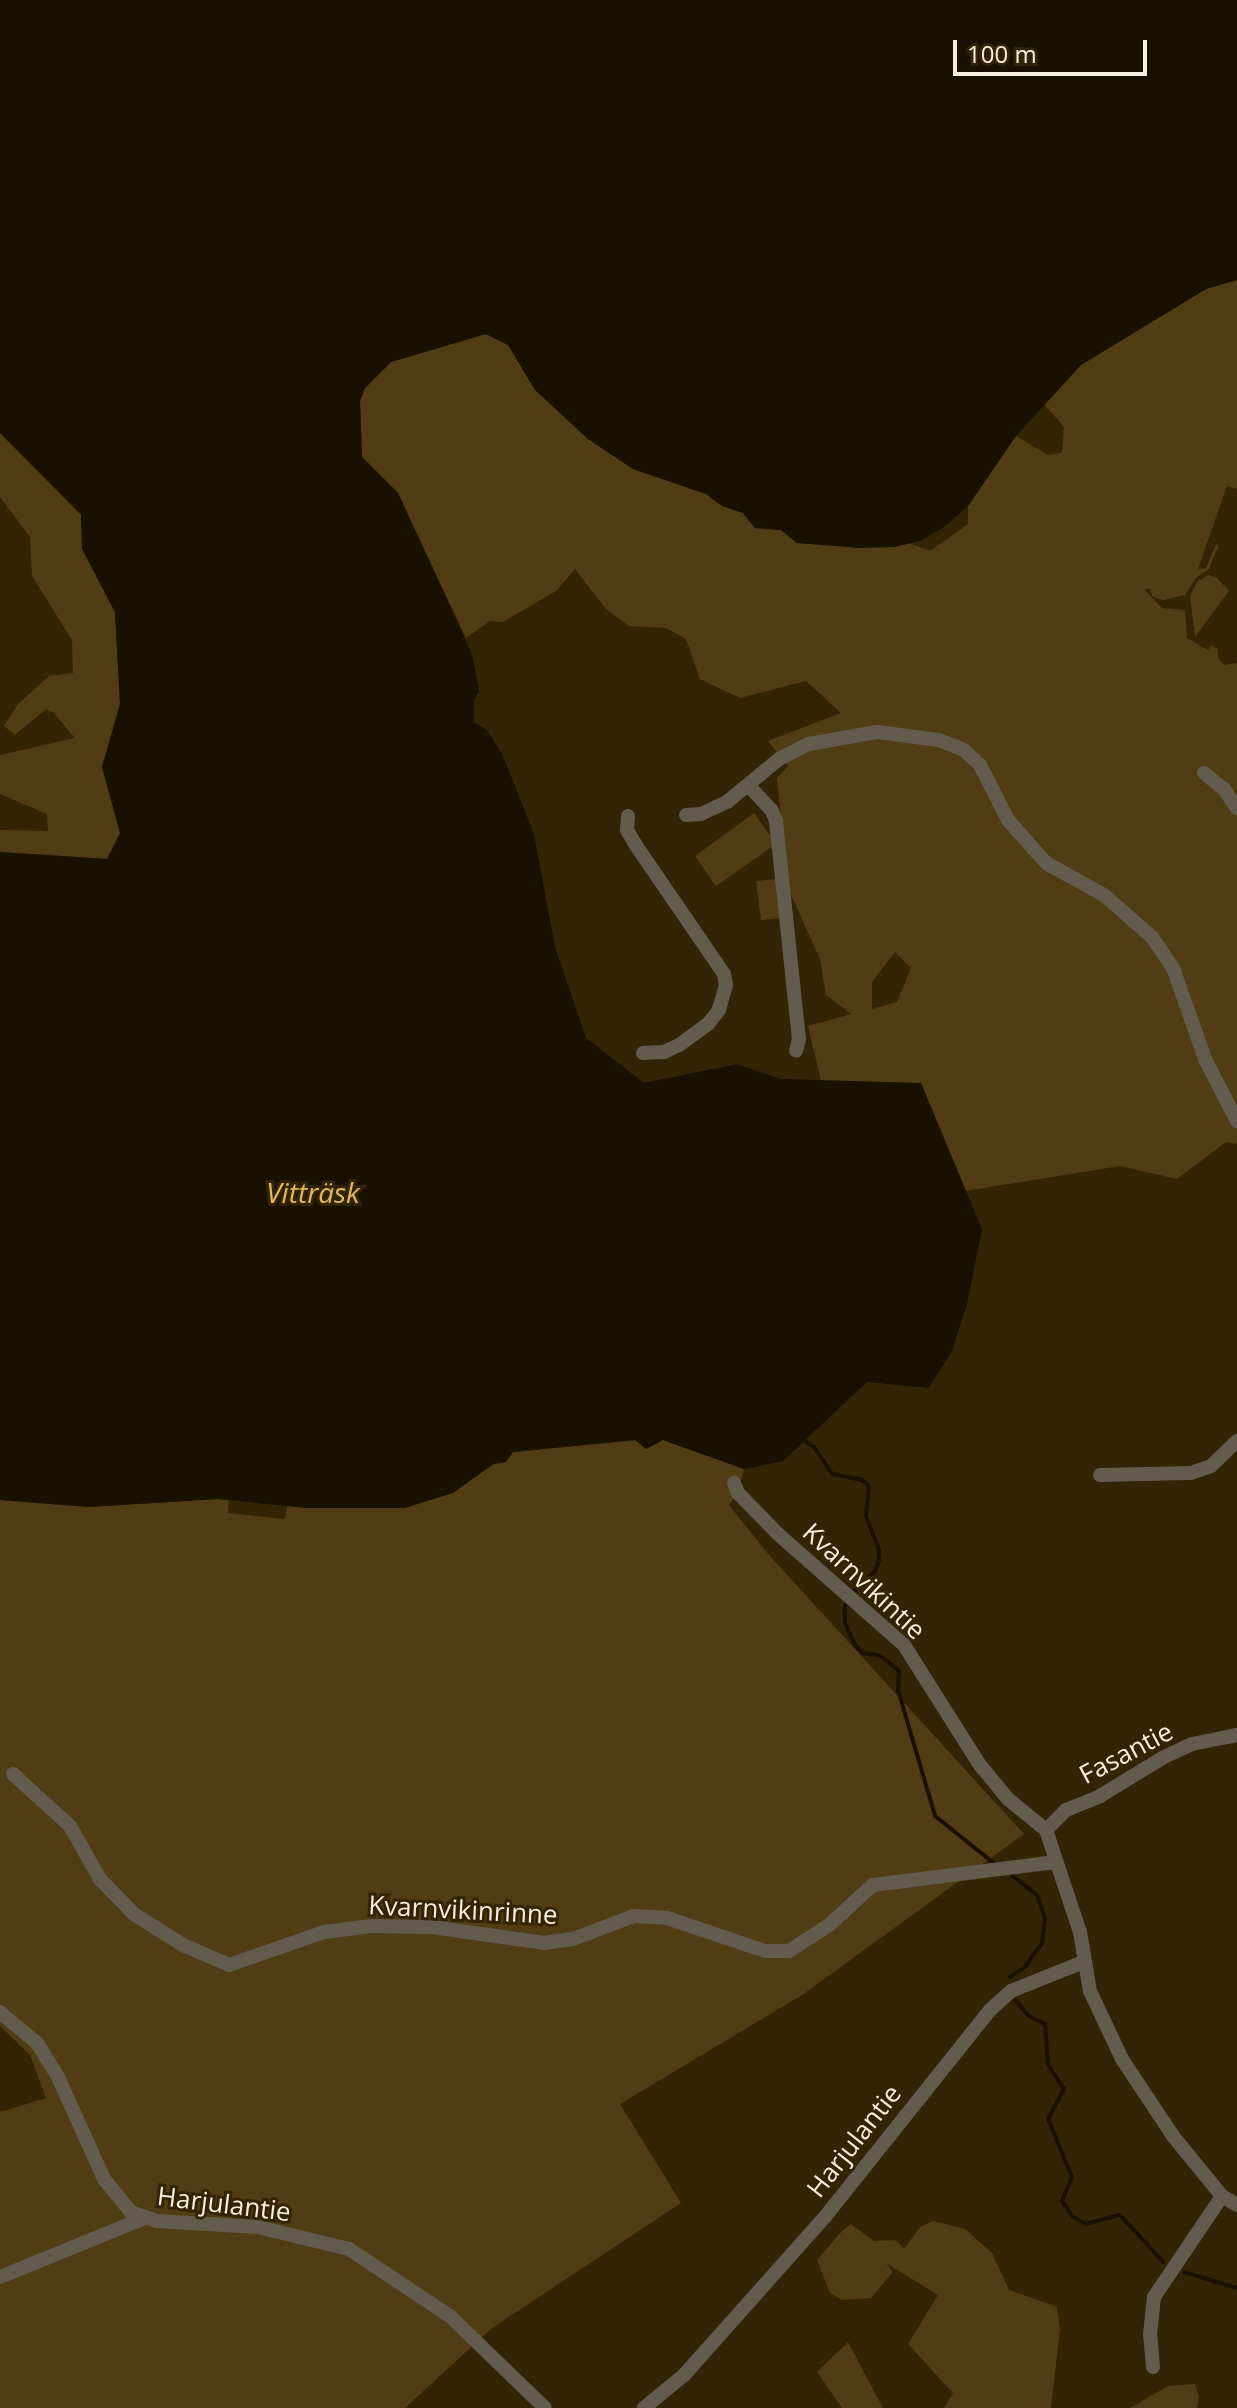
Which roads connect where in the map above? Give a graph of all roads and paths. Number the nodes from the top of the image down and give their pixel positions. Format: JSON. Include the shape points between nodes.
{"nodes":[{"id":1,"x":1204,"y":773,"type":"dead end"},
{"id":2,"x":748,"y":785,"type":"junction"},
{"id":3,"x":1237,"y":808,"type":"edge"},
{"id":4,"x":686,"y":815,"type":"dead end"},
{"id":5,"x":628,"y":816,"type":"dead end"},
{"id":6,"x":796,"y":1051,"type":"dead end"},
{"id":7,"x":643,"y":1053,"type":"dead end"},
{"id":8,"x":1237,"y":1121,"type":"edge"},
{"id":9,"x":1237,"y":1441,"type":"edge"},
{"id":10,"x":1100,"y":1475,"type":"dead end"},
{"id":11,"x":734,"y":1483,"type":"dead end"},
{"id":12,"x":1237,"y":1735,"type":"edge"},
{"id":13,"x":13,"y":1774,"type":"dead end"},
{"id":14,"x":1046,"y":1830,"type":"junction"},
{"id":15,"x":1056,"y":1862,"type":"junction"},
{"id":16,"x":1083,"y":1962,"type":"junction"},
{"id":17,"x":0,"y":2012,"type":"edge"},
{"id":18,"x":1222,"y":2196,"type":"junction"},
{"id":19,"x":1237,"y":2205,"type":"edge"},
{"id":20,"x":142,"y":2219,"type":"junction"},
{"id":21,"x":0,"y":2277,"type":"edge"},
{"id":22,"x":1153,"y":2367,"type":"dead end"},
{"id":23,"x":545,"y":2408,"type":"edge"},
{"id":24,"x":644,"y":2408,"type":"edge"}],
"edges":[{"from":1,"to":3,"type":"street"},
{"from":2,"to":4,"type":"street","via":[[727,802]]},
{"from":2,"to":6,"type":"street","via":[[776,821],[799,1039]]},
{"from":2,"to":8,"type":"street","via":[[779,759],[809,744],[843,737],[907,734],[964,750],[980,765],[1008,820],[1046,863],[1104,895],[1152,937],[1173,968],[1205,1059]]},
{"from":5,"to":7,"type":"street","via":[[627,830],[635,844],[724,974],[726,985],[719,1010],[708,1024],[664,1052]]},
{"from":9,"to":10,"type":"street","via":[[1211,1466],[1191,1473]]},
{"from":11,"to":14,"type":"street","name":"Kvarnvikintie","via":[[778,1534],[904,1645],[980,1765],[1008,1799]]},
{"from":12,"to":14,"type":"street","name":"Fasantie","via":[[1192,1744],[1164,1757],[1066,1810]]},
{"from":13,"to":15,"type":"street","name":"Kvarnvikinrinne","via":[[70,1826],[100,1879],[134,1914],[183,1945],[229,1965],[324,1932],[372,1926],[432,1927],[544,1943],[573,1939],[634,1916],[667,1918],[765,1951],[789,1951],[829,1925],[873,1885]]},
{"from":14,"to":15,"type":"street"},
{"from":15,"to":16,"type":"street","via":[[1080,1932]]},
{"from":16,"to":18,"type":"street","via":[[1090,1991],[1122,2059],[1173,2136]]},
{"from":16,"to":24,"type":"street","name":"Harjulantie","via":[[1011,1991],[990,2010],[824,2218],[684,2375]]},
{"from":17,"to":20,"type":"street","name":"Harjulantie","via":[[37,2043],[104,2179]]},
{"from":18,"to":19,"type":"street"},
{"from":18,"to":22,"type":"street","via":[[1154,2297]]},
{"from":20,"to":21,"type":"street"},
{"from":20,"to":23,"type":"street","name":"Harjulantie","via":[[258,2227],[349,2249],[450,2316]]}]}
